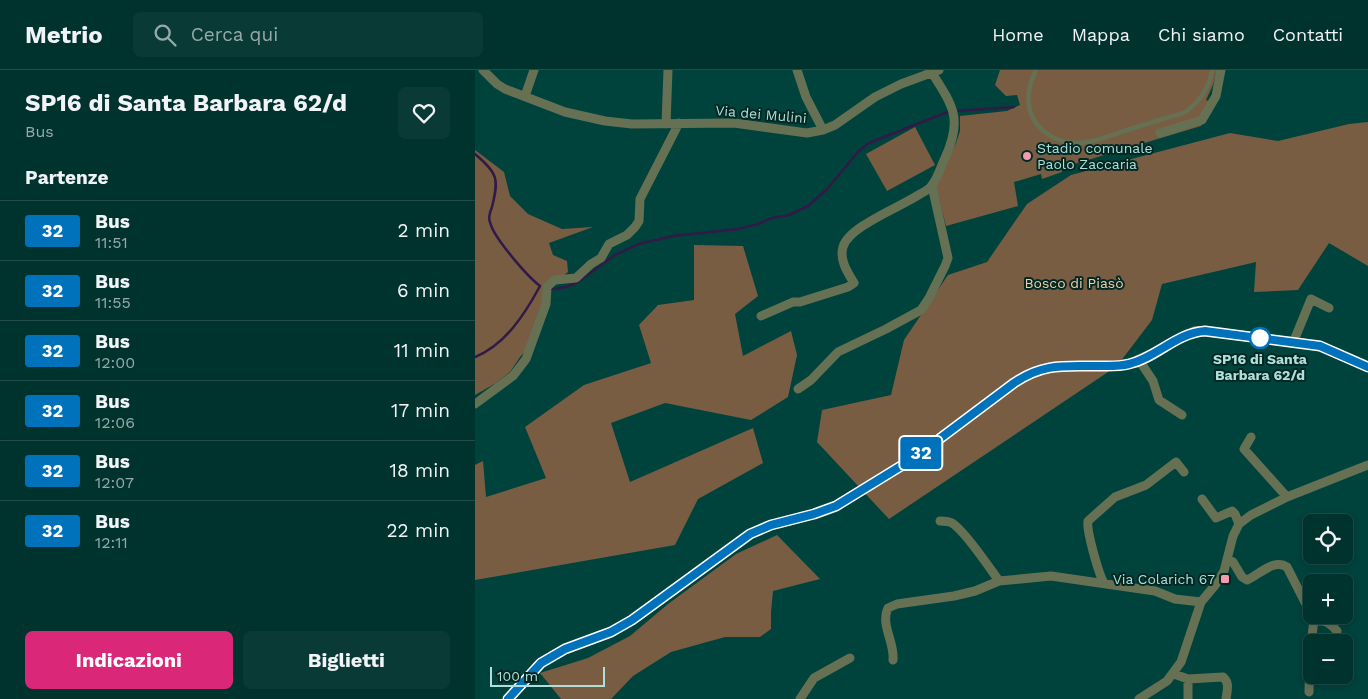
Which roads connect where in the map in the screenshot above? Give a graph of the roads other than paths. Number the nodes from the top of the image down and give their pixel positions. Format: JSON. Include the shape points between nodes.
{"nodes":[{"id":1,"x":483,"y":70,"type":"edge"},
{"id":2,"x":534,"y":70,"type":"edge"},
{"id":3,"x":668,"y":70,"type":"edge"},
{"id":4,"x":797,"y":70,"type":"edge"},
{"id":5,"x":1036,"y":70,"type":"edge"},
{"id":6,"x":1212,"y":70,"type":"edge"},
{"id":7,"x":1221,"y":70,"type":"edge"},
{"id":8,"x":935,"y":72,"type":"edge"},
{"id":9,"x":525,"y":96,"type":"junction"},
{"id":10,"x":1196,"y":105,"type":"junction"},
{"id":11,"x":1211,"y":106,"type":"junction"},
{"id":12,"x":679,"y":123,"type":"junction"},
{"id":13,"x":667,"y":124,"type":"junction"},
{"id":14,"x":823,"y":130,"type":"junction"},
{"id":15,"x":1160,"y":133,"type":"dead end"},
{"id":16,"x":932,"y":186,"type":"junction"},
{"id":17,"x":1329,"y":308,"type":"dead end"},
{"id":18,"x":761,"y":316,"type":"dead end"},
{"id":19,"x":1293,"y":343,"type":"junction"},
{"id":20,"x":1139,"y":360,"type":"junction"},
{"id":21,"x":1368,"y":367,"type":"edge"},
{"id":22,"x":798,"y":389,"type":"dead end"},
{"id":23,"x":475,"y":404,"type":"edge"},
{"id":24,"x":1182,"y":415,"type":"dead end"},
{"id":25,"x":1251,"y":437,"type":"dead end"},
{"id":26,"x":1368,"y":465,"type":"edge"},
{"id":27,"x":1184,"y":472,"type":"dead end"},
{"id":28,"x":1287,"y":497,"type":"junction"},
{"id":29,"x":1202,"y":499,"type":"dead end"},
{"id":30,"x":940,"y":521,"type":"dead end"},
{"id":31,"x":1239,"y":524,"type":"junction"},
{"id":32,"x":1228,"y":560,"type":"junction"},
{"id":33,"x":999,"y":581,"type":"junction"},
{"id":34,"x":1105,"y":583,"type":"junction"},
{"id":35,"x":1303,"y":598,"type":"edge"},
{"id":36,"x":1201,"y":602,"type":"junction"},
{"id":37,"x":1312,"y":624,"type":"edge"},
{"id":38,"x":1329,"y":624,"type":"edge"},
{"id":39,"x":1337,"y":631,"type":"dead end"},
{"id":40,"x":850,"y":658,"type":"dead end"},
{"id":41,"x":893,"y":660,"type":"dead end"},
{"id":42,"x":1174,"y":674,"type":"junction"},
{"id":43,"x":1188,"y":679,"type":"junction"},
{"id":44,"x":1309,"y":692,"type":"dead end"},
{"id":45,"x":508,"y":699,"type":"edge"},
{"id":46,"x":799,"y":699,"type":"edge"},
{"id":47,"x":1139,"y":699,"type":"edge"},
{"id":48,"x":1188,"y":699,"type":"edge"},
{"id":49,"x":1226,"y":699,"type":"edge"}],
"edges":[{"from":1,"to":9,"type":"street","name":"Via dei Mulini","via":[[497,84]]},
{"from":2,"to":9,"type":"street"},
{"from":3,"to":13,"type":"street"},
{"from":4,"to":14,"type":"street","name":"Via dei Mulini"},
{"from":5,"to":10,"type":"lane","via":[[1029,86],[1031,113],[1045,133],[1073,144],[1157,121]]},
{"from":6,"to":10,"type":"lane"},
{"from":7,"to":11,"type":"street"},
{"from":8,"to":14,"type":"street","name":"Via dei Mulini","via":[[875,97],[844,120]]},
{"from":8,"to":16,"type":"street","name":"Via dei Mulini","via":[[955,119],[949,150]]},
{"from":9,"to":13,"type":"street","name":"Via dei Mulini","via":[[584,118],[632,124]]},
{"from":10,"to":11,"type":"lane"},
{"from":11,"to":15,"type":"street","via":[[1202,120]]},
{"from":12,"to":13,"type":"street","name":"Via dei Mulini"},
{"from":12,"to":14,"type":"street","name":"Via dei Mulini","via":[[734,124],[807,133]]},
{"from":12,"to":23,"type":"street","via":[[640,199],[639,221],[627,235],[609,244],[601,258],[577,278],[555,280],[550,284],[526,359],[508,380]]},
{"from":16,"to":18,"type":"street","via":[[857,229],[848,238],[842,248],[843,261],[854,283]]},
{"from":16,"to":22,"type":"street","via":[[948,258],[929,298],[921,310],[906,319],[838,352]]},
{"from":17,"to":19,"type":"street","via":[[1311,299]]},
{"from":19,"to":20,"type":"street","via":[[1196,331]]},
{"from":19,"to":21,"type":"street","via":[[1320,346]]},
{"from":20,"to":24,"type":"street","via":[[1153,381],[1159,400]]},
{"from":20,"to":45,"type":"street","via":[[1117,366],[1053,367],[1032,372],[914,458],[836,506],[750,534],[632,620],[555,654],[541,663]]},
{"from":25,"to":28,"type":"street","via":[[1244,449]]},
{"from":26,"to":28,"type":"street"},
{"from":27,"to":34,"type":"street","via":[[1176,462],[1146,486],[1115,497],[1088,521],[1099,574]]},
{"from":28,"to":31,"type":"street"},
{"from":29,"to":31,"type":"street","via":[[1216,518],[1231,511]]},
{"from":30,"to":33,"type":"street","via":[[954,524]]},
{"from":31,"to":32,"type":"street"},
{"from":32,"to":35,"type":"street","via":[[1247,580],[1275,564],[1282,564],[1287,567]]},
{"from":32,"to":36,"type":"street","via":[[1216,584]]},
{"from":33,"to":34,"type":"street","via":[[1051,576]]},
{"from":33,"to":41,"type":"street","via":[[961,595],[888,608],[885,613]]},
{"from":34,"to":36,"type":"street"},
{"from":36,"to":42,"type":"street"},
{"from":37,"to":44,"type":"street"},
{"from":38,"to":39,"type":"street"},
{"from":40,"to":46,"type":"street","via":[[814,678]]},
{"from":42,"to":43,"type":"street"},
{"from":42,"to":47,"type":"street"},
{"from":43,"to":48,"type":"street"},
{"from":43,"to":49,"type":"street","via":[[1223,677],[1227,685]]}]}
